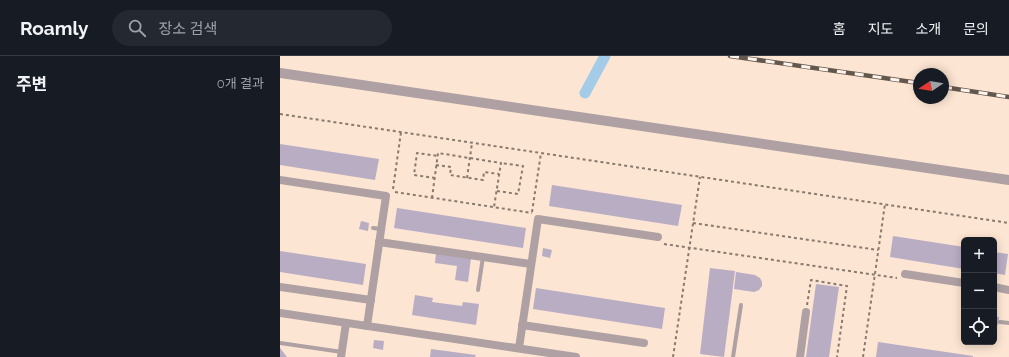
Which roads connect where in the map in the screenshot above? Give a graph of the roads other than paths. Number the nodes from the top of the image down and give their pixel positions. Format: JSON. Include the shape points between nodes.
{"nodes":[{"id":1,"x":280,"y":73,"type":"edge"},
{"id":2,"x":280,"y":180,"type":"edge"},
{"id":3,"x":1009,"y":180,"type":"edge"},
{"id":4,"x":373,"y":228,"type":"dead end"},
{"id":5,"x":381,"y":229,"type":"junction"},
{"id":6,"x":658,"y":237,"type":"road end"},
{"id":7,"x":379,"y":242,"type":"junction"},
{"id":8,"x":483,"y":257,"type":"junction"},
{"id":9,"x":531,"y":264,"type":"junction"},
{"id":10,"x":905,"y":274,"type":"road end"},
{"id":11,"x":961,"y":283,"type":"edge"},
{"id":12,"x":280,"y":287,"type":"edge"},
{"id":13,"x":997,"y":288,"type":"edge"},
{"id":14,"x":478,"y":290,"type":"dead end"},
{"id":15,"x":1009,"y":290,"type":"edge"},
{"id":16,"x":371,"y":300,"type":"junction"},
{"id":17,"x":741,"y":305,"type":"dead end"},
{"id":18,"x":806,"y":312,"type":"road end"},
{"id":19,"x":280,"y":313,"type":"edge"},
{"id":20,"x":1000,"y":322,"type":"dead end"},
{"id":21,"x":346,"y":323,"type":"junction"},
{"id":22,"x":1009,"y":323,"type":"edge"},
{"id":23,"x":522,"y":325,"type":"junction"},
{"id":24,"x":367,"y":326,"type":"junction"},
{"id":25,"x":280,"y":343,"type":"edge"},
{"id":26,"x":644,"y":343,"type":"dead end"},
{"id":27,"x":519,"y":348,"type":"junction"},
{"id":28,"x":341,"y":355,"type":"edge"},
{"id":29,"x":576,"y":357,"type":"edge"},
{"id":30,"x":733,"y":357,"type":"edge"},
{"id":31,"x":800,"y":357,"type":"edge"}],
"edges":[{"from":1,"to":3,"type":"street"},
{"from":2,"to":5,"type":"street","via":[[386,196]]},
{"from":4,"to":5,"type":"lane"},
{"from":5,"to":7,"type":"street"},
{"from":6,"to":9,"type":"street","via":[[538,219],[537,251]]},
{"from":7,"to":8,"type":"street"},
{"from":7,"to":16,"type":"street"},
{"from":8,"to":9,"type":"street"},
{"from":8,"to":14,"type":"lane"},
{"from":9,"to":23,"type":"street"},
{"from":10,"to":11,"type":"street"},
{"from":12,"to":16,"type":"street"},
{"from":13,"to":15,"type":"street"},
{"from":16,"to":24,"type":"street"},
{"from":17,"to":30,"type":"lane"},
{"from":18,"to":31,"type":"street"},
{"from":19,"to":21,"type":"street"},
{"from":20,"to":22,"type":"lane"},
{"from":21,"to":24,"type":"street"},
{"from":21,"to":28,"type":"street"},
{"from":23,"to":26,"type":"street"},
{"from":23,"to":27,"type":"street"},
{"from":24,"to":27,"type":"street"},
{"from":25,"to":28,"type":"lane"},
{"from":27,"to":29,"type":"street"}]}
